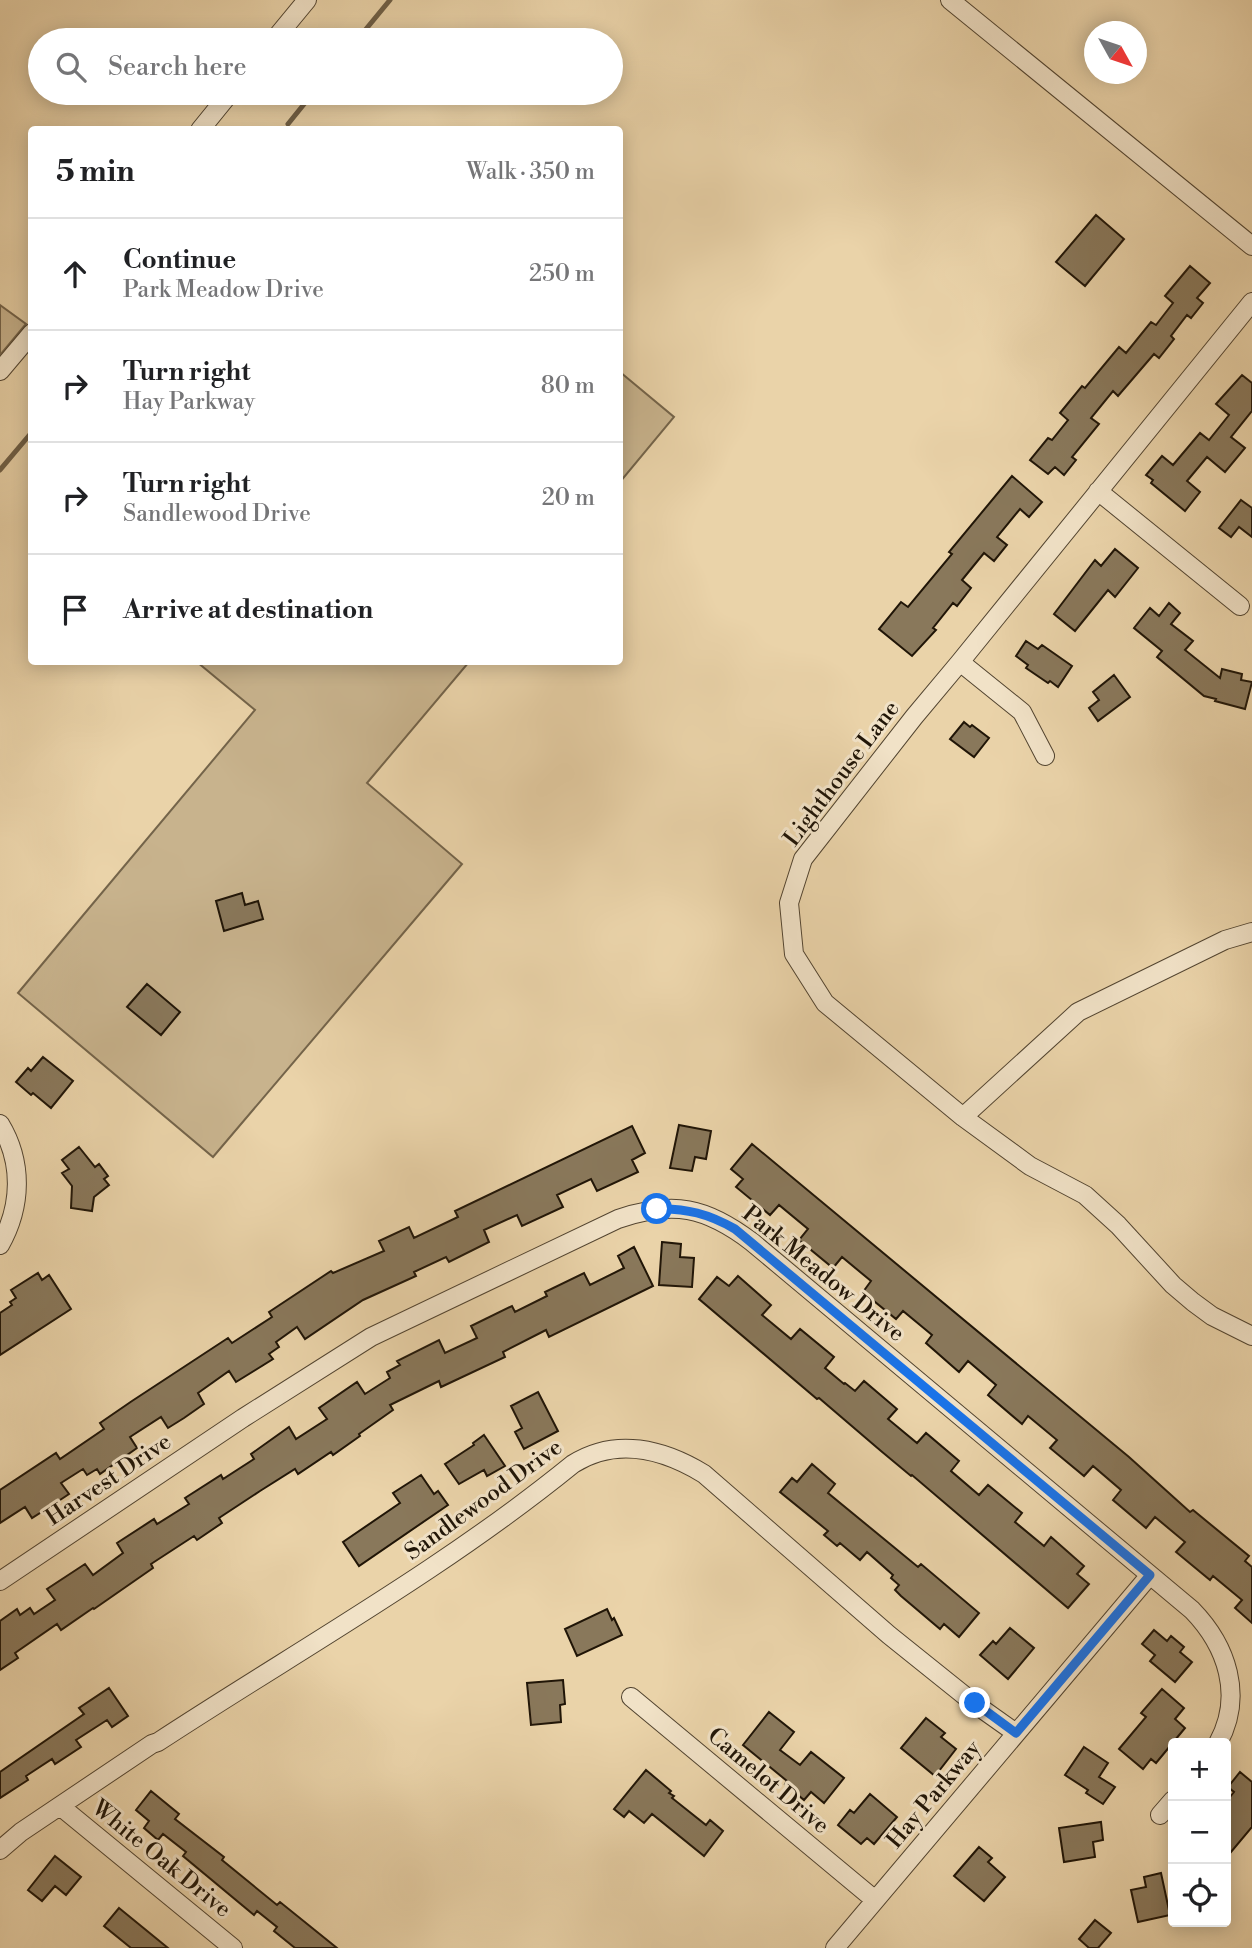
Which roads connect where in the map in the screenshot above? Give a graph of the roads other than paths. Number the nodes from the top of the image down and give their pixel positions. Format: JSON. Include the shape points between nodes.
{"nodes":[{"id":1,"x":307,"y":0,"type":"edge"},
{"id":2,"x":950,"y":0,"type":"edge"},
{"id":3,"x":284,"y":28,"type":"edge"},
{"id":4,"x":220,"y":105,"type":"edge"},
{"id":5,"x":203,"y":126,"type":"edge"},
{"id":6,"x":1252,"y":246,"type":"edge"},
{"id":7,"x":1252,"y":302,"type":"edge"},
{"id":8,"x":28,"y":338,"type":"edge"},
{"id":9,"x":0,"y":371,"type":"edge"},
{"id":10,"x":1098,"y":491,"type":"junction"},
{"id":11,"x":1240,"y":606,"type":"dead end"},
{"id":12,"x":960,"y":662,"type":"junction"},
{"id":13,"x":1045,"y":756,"type":"dead end"},
{"id":14,"x":1252,"y":932,"type":"edge"},
{"id":15,"x":963,"y":1117,"type":"junction"},
{"id":16,"x":0,"y":1124,"type":"edge"},
{"id":17,"x":0,"y":1245,"type":"edge"},
{"id":18,"x":1252,"y":1336,"type":"edge"},
{"id":19,"x":243,"y":1418,"type":"joint"},
{"id":20,"x":1150,"y":1575,"type":"junction"},
{"id":21,"x":0,"y":1581,"type":"edge"},
{"id":22,"x":631,"y":1697,"type":"dead end"},
{"id":23,"x":1016,"y":1733,"type":"junction"},
{"id":24,"x":1220,"y":1738,"type":"edge"},
{"id":25,"x":1172,"y":1801,"type":"edge"},
{"id":26,"x":60,"y":1806,"type":"junction"},
{"id":27,"x":1160,"y":1815,"type":"dead end"},
{"id":28,"x":0,"y":1850,"type":"edge"},
{"id":29,"x":875,"y":1900,"type":"junction"},
{"id":30,"x":233,"y":1948,"type":"edge"},
{"id":31,"x":835,"y":1948,"type":"edge"}],
"edges":[{"from":1,"to":3,"type":"street"},
{"from":2,"to":6,"type":"street"},
{"from":4,"to":5,"type":"street"},
{"from":7,"to":10,"type":"street","name":"Lighthouse Lane"},
{"from":8,"to":9,"type":"street"},
{"from":10,"to":11,"type":"street"},
{"from":10,"to":12,"type":"street","name":"Lighthouse Lane"},
{"from":12,"to":13,"type":"street","via":[[1022,712]]},
{"from":12,"to":15,"type":"street","name":"Lighthouse Lane","via":[[803,859],[789,903],[794,954],[825,1003]]},
{"from":14,"to":15,"type":"street","via":[[1225,940],[1078,1012]]},
{"from":15,"to":18,"type":"street","name":"Lighthouse Lane","via":[[1030,1166],[1085,1195],[1193,1302]]},
{"from":16,"to":17,"type":"street","via":[[11,1142],[18,1178],[10,1226]]},
{"from":19,"to":20,"type":"street","name":"Park Meadow Drive","via":[[371,1338],[618,1219],[657,1209],[686,1209],[718,1219],[752,1242]]},
{"from":19,"to":21,"type":"street","name":"Harvest Drive"},
{"from":20,"to":23,"type":"street","name":"Hay Parkway"},
{"from":20,"to":24,"type":"street","name":"Park Meadow Drive","via":[[1205,1623],[1217,1642],[1230,1682],[1227,1721]]},
{"from":22,"to":29,"type":"street","name":"Camelot Drive"},
{"from":23,"to":26,"type":"street","name":"Sandlewood Drive","via":[[889,1635],[704,1474],[662,1454],[620,1448],[594,1452],[573,1464],[379,1602]]},
{"from":23,"to":29,"type":"street","name":"Hay Parkway"},
{"from":25,"to":27,"type":"street"},
{"from":26,"to":28,"type":"street","name":"Sandlewood Drive"},
{"from":26,"to":30,"type":"street","name":"White Oak Drive"},
{"from":29,"to":31,"type":"street","name":"Hay Parkway"}]}
